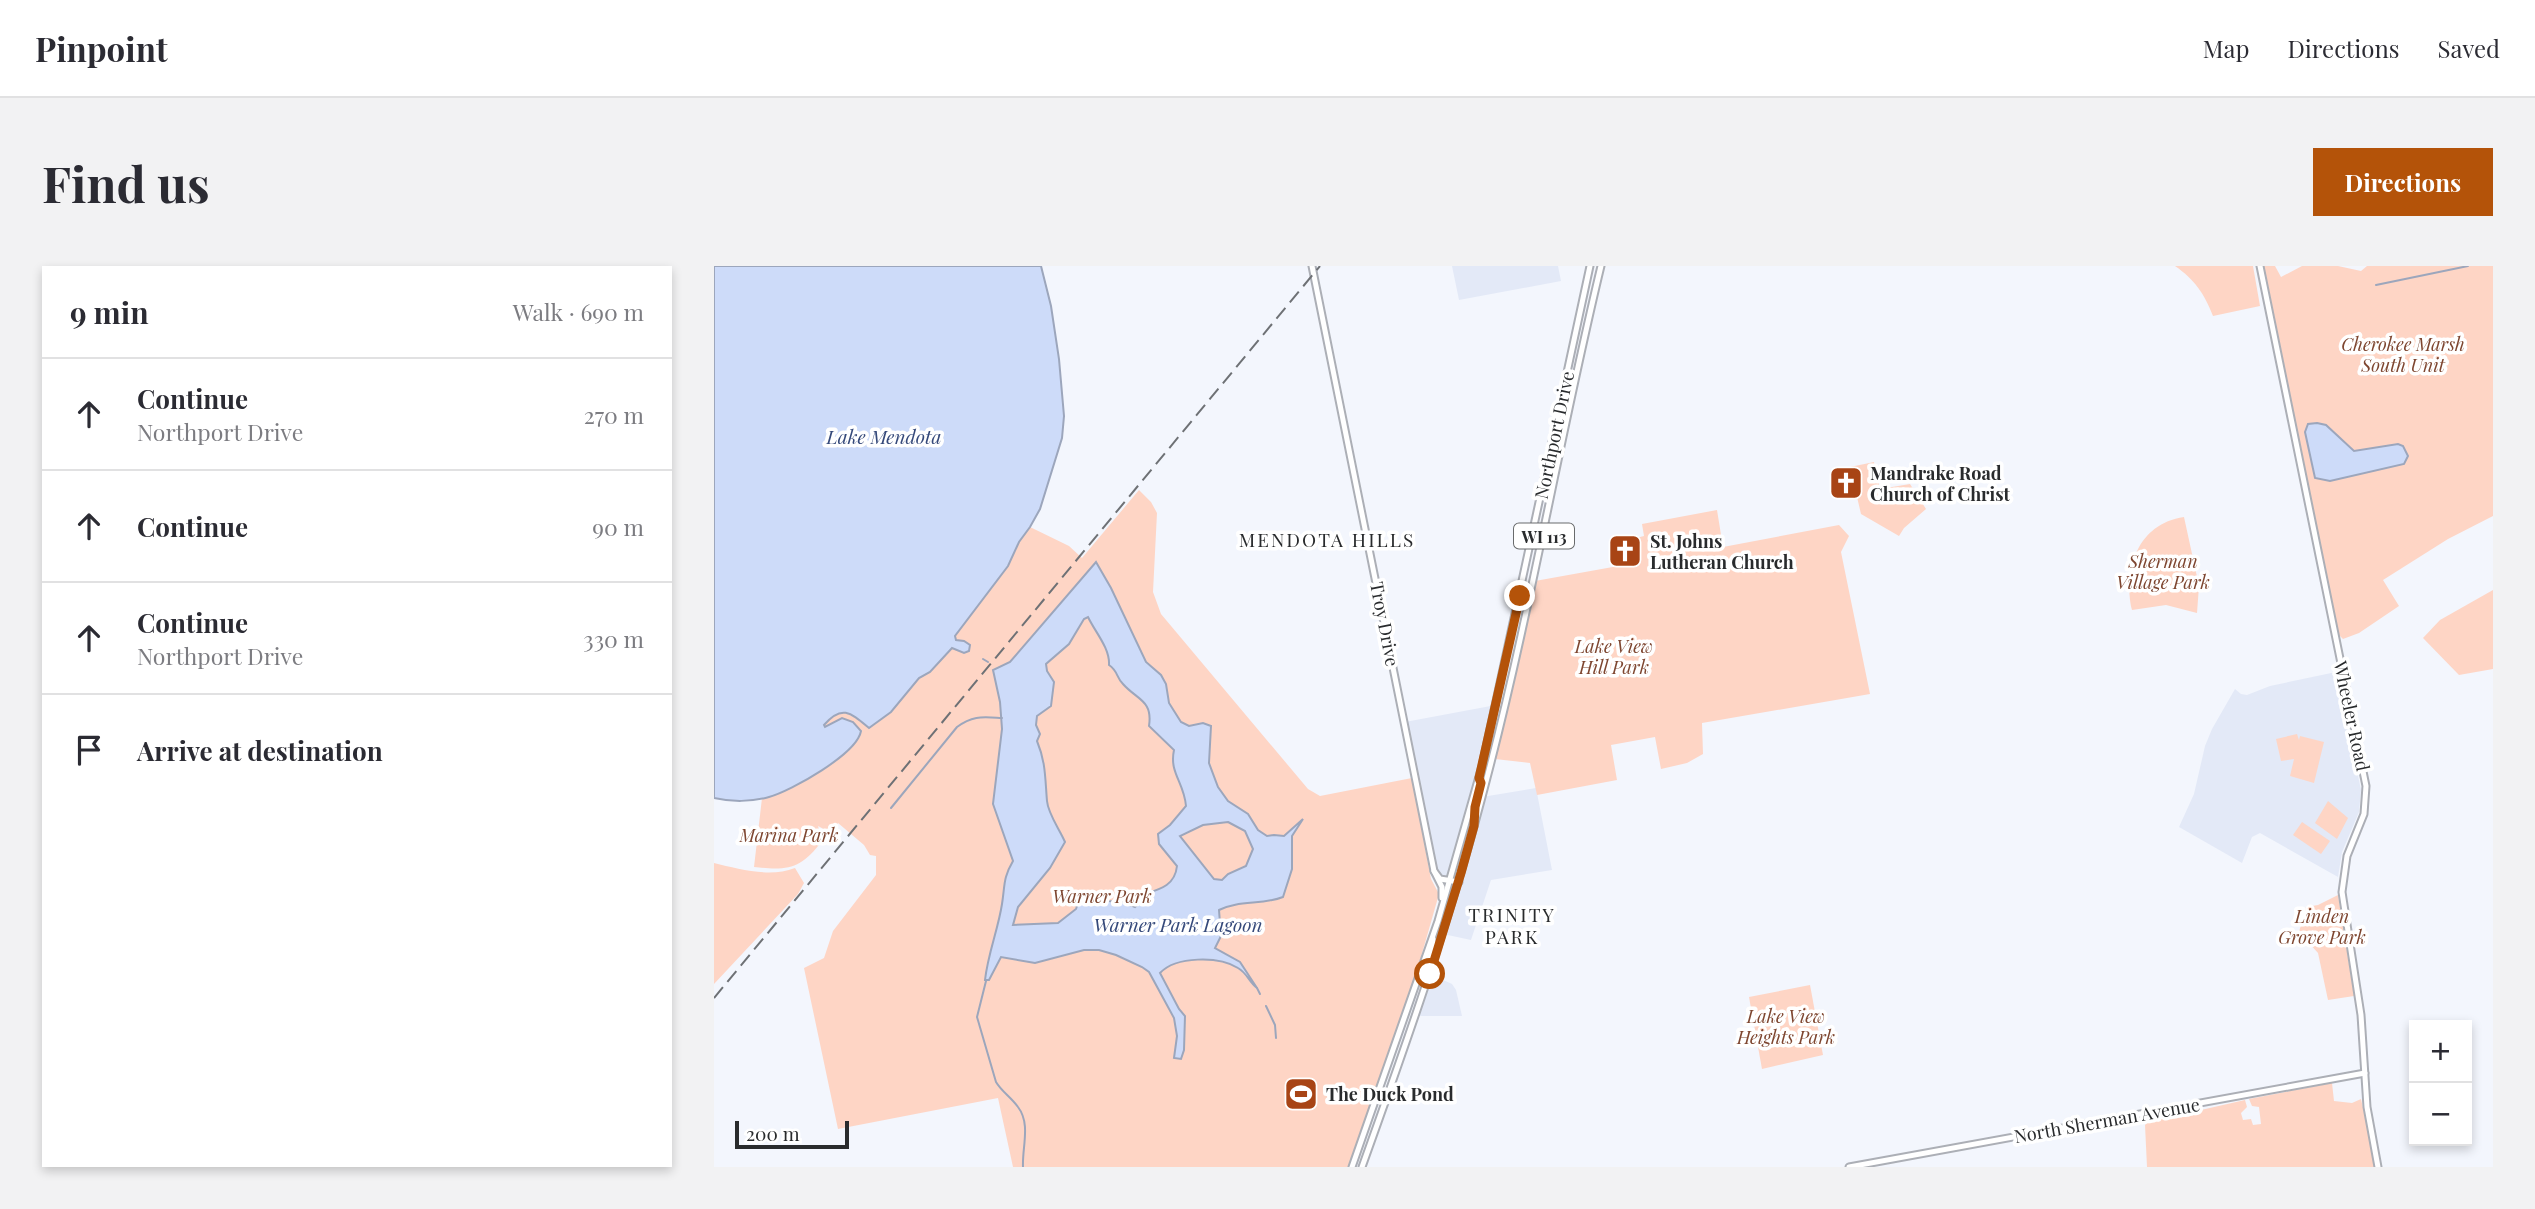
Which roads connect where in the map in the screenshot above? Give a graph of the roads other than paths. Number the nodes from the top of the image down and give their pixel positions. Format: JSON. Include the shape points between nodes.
{"nodes":[{"id":1,"x":1312,"y":266,"type":"edge"},
{"id":2,"x":1590,"y":266,"type":"edge"},
{"id":3,"x":1601,"y":266,"type":"edge"},
{"id":4,"x":2260,"y":266,"type":"edge"},
{"id":5,"x":1479,"y":778,"type":"junction"},
{"id":6,"x":1474,"y":826,"type":"junction"},
{"id":7,"x":1434,"y":871,"type":"junction"},
{"id":8,"x":1450,"y":882,"type":"junction"},
{"id":9,"x":1459,"y":882,"type":"junction"},
{"id":10,"x":1438,"y":921,"type":"junction"},
{"id":11,"x":1433,"y":936,"type":"junction"},
{"id":12,"x":1424,"y":973,"type":"dead end"},
{"id":13,"x":2365,"y":1073,"type":"junction"},
{"id":14,"x":1352,"y":1167,"type":"edge"},
{"id":15,"x":1362,"y":1167,"type":"edge"},
{"id":16,"x":1849,"y":1167,"type":"edge"},
{"id":17,"x":2378,"y":1167,"type":"edge"}],
"edges":[{"from":1,"to":7,"type":"street","name":"Troy Drive"},
{"from":2,"to":5,"type":"street","name":"Northport Drive","number":"WI 113"},
{"from":3,"to":6,"type":"street","name":"Northport Drive","number":"WI 113","via":[[1532,587]]},
{"from":4,"to":13,"type":"street","name":"Wheeler Road","via":[[2366,786],[2364,814],[2347,856],[2342,885]]},
{"from":5,"to":6,"type":"street"},
{"from":5,"to":8,"type":"street","name":"Northport Drive","number":"WI 113"},
{"from":6,"to":9,"type":"street","name":"Northport Drive","number":"WI 113"},
{"from":7,"to":8,"type":"street"},
{"from":7,"to":10,"type":"street","name":"Troy Drive","via":[[1443,891]]},
{"from":8,"to":9,"type":"street"},
{"from":8,"to":10,"type":"street","name":"Northport Drive","number":"WI 113"},
{"from":9,"to":15,"type":"street","name":"Northport Drive","number":"WI 113"},
{"from":10,"to":11,"type":"street","name":"Northport Drive","number":"WI 113"},
{"from":11,"to":12,"type":"street"},
{"from":11,"to":14,"type":"street","name":"Northport Drive","number":"WI 113"},
{"from":13,"to":16,"type":"street","name":"North Sherman Avenue"},
{"from":13,"to":17,"type":"street","name":"Wheeler Road"}]}
